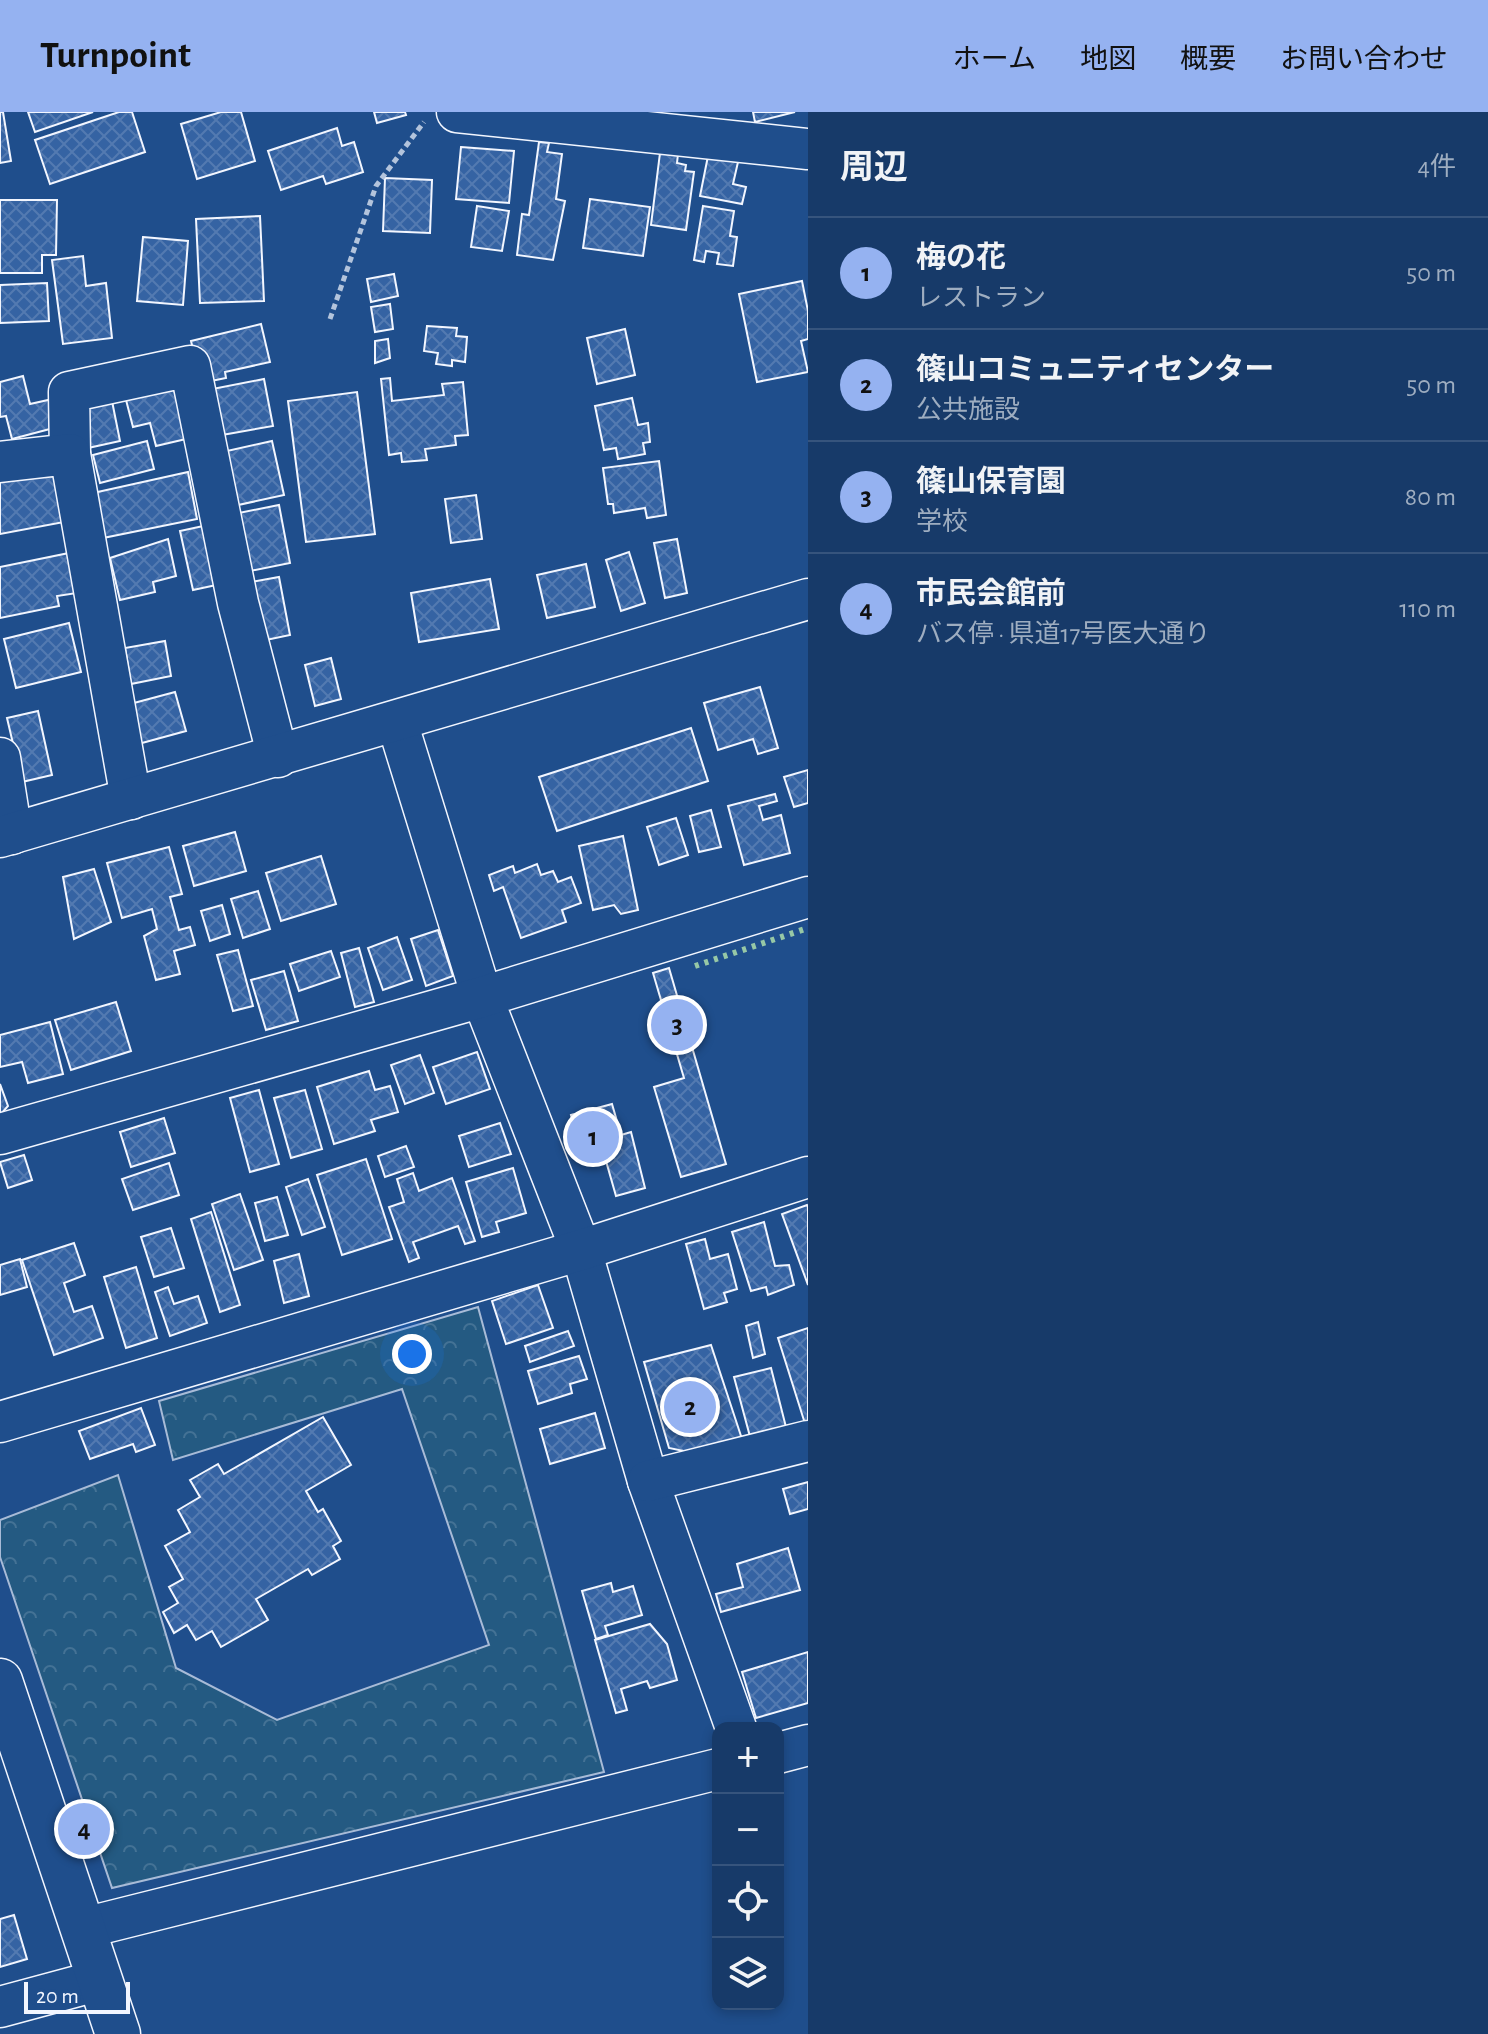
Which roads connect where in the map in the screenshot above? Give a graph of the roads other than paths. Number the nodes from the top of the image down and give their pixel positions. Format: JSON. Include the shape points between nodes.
{"nodes":[{"id":1,"x":457,"y":112,"type":"edge"},
{"id":2,"x":808,"y":149,"type":"edge"},
{"id":3,"x":70,"y":454,"type":"junction"},
{"id":4,"x":0,"y":462,"type":"edge"},
{"id":5,"x":808,"y":599,"type":"edge"},
{"id":6,"x":397,"y":722,"type":"junction"},
{"id":7,"x":278,"y":757,"type":"junction"},
{"id":8,"x":0,"y":758,"type":"edge"},
{"id":9,"x":131,"y":799,"type":"junction"},
{"id":10,"x":6,"y":836,"type":"edge"},
{"id":11,"x":808,"y":897,"type":"edge"},
{"id":12,"x":482,"y":997,"type":"junction"},
{"id":13,"x":0,"y":1134,"type":"edge"},
{"id":14,"x":808,"y":1177,"type":"edge"},
{"id":15,"x":581,"y":1250,"type":"junction"},
{"id":16,"x":0,"y":1422,"type":"edge"},
{"id":17,"x":808,"y":1441,"type":"edge"},
{"id":18,"x":648,"y":1481,"type":"junction"},
{"id":19,"x":0,"y":1681,"type":"edge"},
{"id":20,"x":734,"y":1722,"type":"edge"},
{"id":21,"x":808,"y":1745,"type":"edge"},
{"id":22,"x":784,"y":1751,"type":"edge"},
{"id":23,"x":712,"y":1771,"type":"edge"},
{"id":24,"x":84,"y":1928,"type":"junction"},
{"id":25,"x":100,"y":1980,"type":"junction"},
{"id":26,"x":0,"y":2007,"type":"edge"},
{"id":27,"x":118,"y":2034,"type":"edge"}],
"edges":[{"from":1,"to":2,"type":"street"},
{"from":3,"to":4,"type":"street"},
{"from":3,"to":7,"type":"street","via":[[69,392],[190,366],[238,603]]},
{"from":3,"to":9,"type":"street"},
{"from":5,"to":6,"type":"street"},
{"from":6,"to":7,"type":"street"},
{"from":6,"to":12,"type":"street"},
{"from":7,"to":9,"type":"street"},
{"from":8,"to":10,"type":"street"},
{"from":9,"to":10,"type":"street"},
{"from":11,"to":12,"type":"street"},
{"from":12,"to":13,"type":"street"},
{"from":12,"to":15,"type":"street"},
{"from":14,"to":15,"type":"street"},
{"from":15,"to":16,"type":"street"},
{"from":15,"to":18,"type":"street"},
{"from":17,"to":18,"type":"street"},
{"from":18,"to":20,"type":"street"},
{"from":19,"to":24,"type":"main road"},
{"from":21,"to":22,"type":"street"},
{"from":23,"to":24,"type":"street"},
{"from":24,"to":25,"type":"main road"},
{"from":25,"to":26,"type":"street"},
{"from":25,"to":27,"type":"main road"}]}
